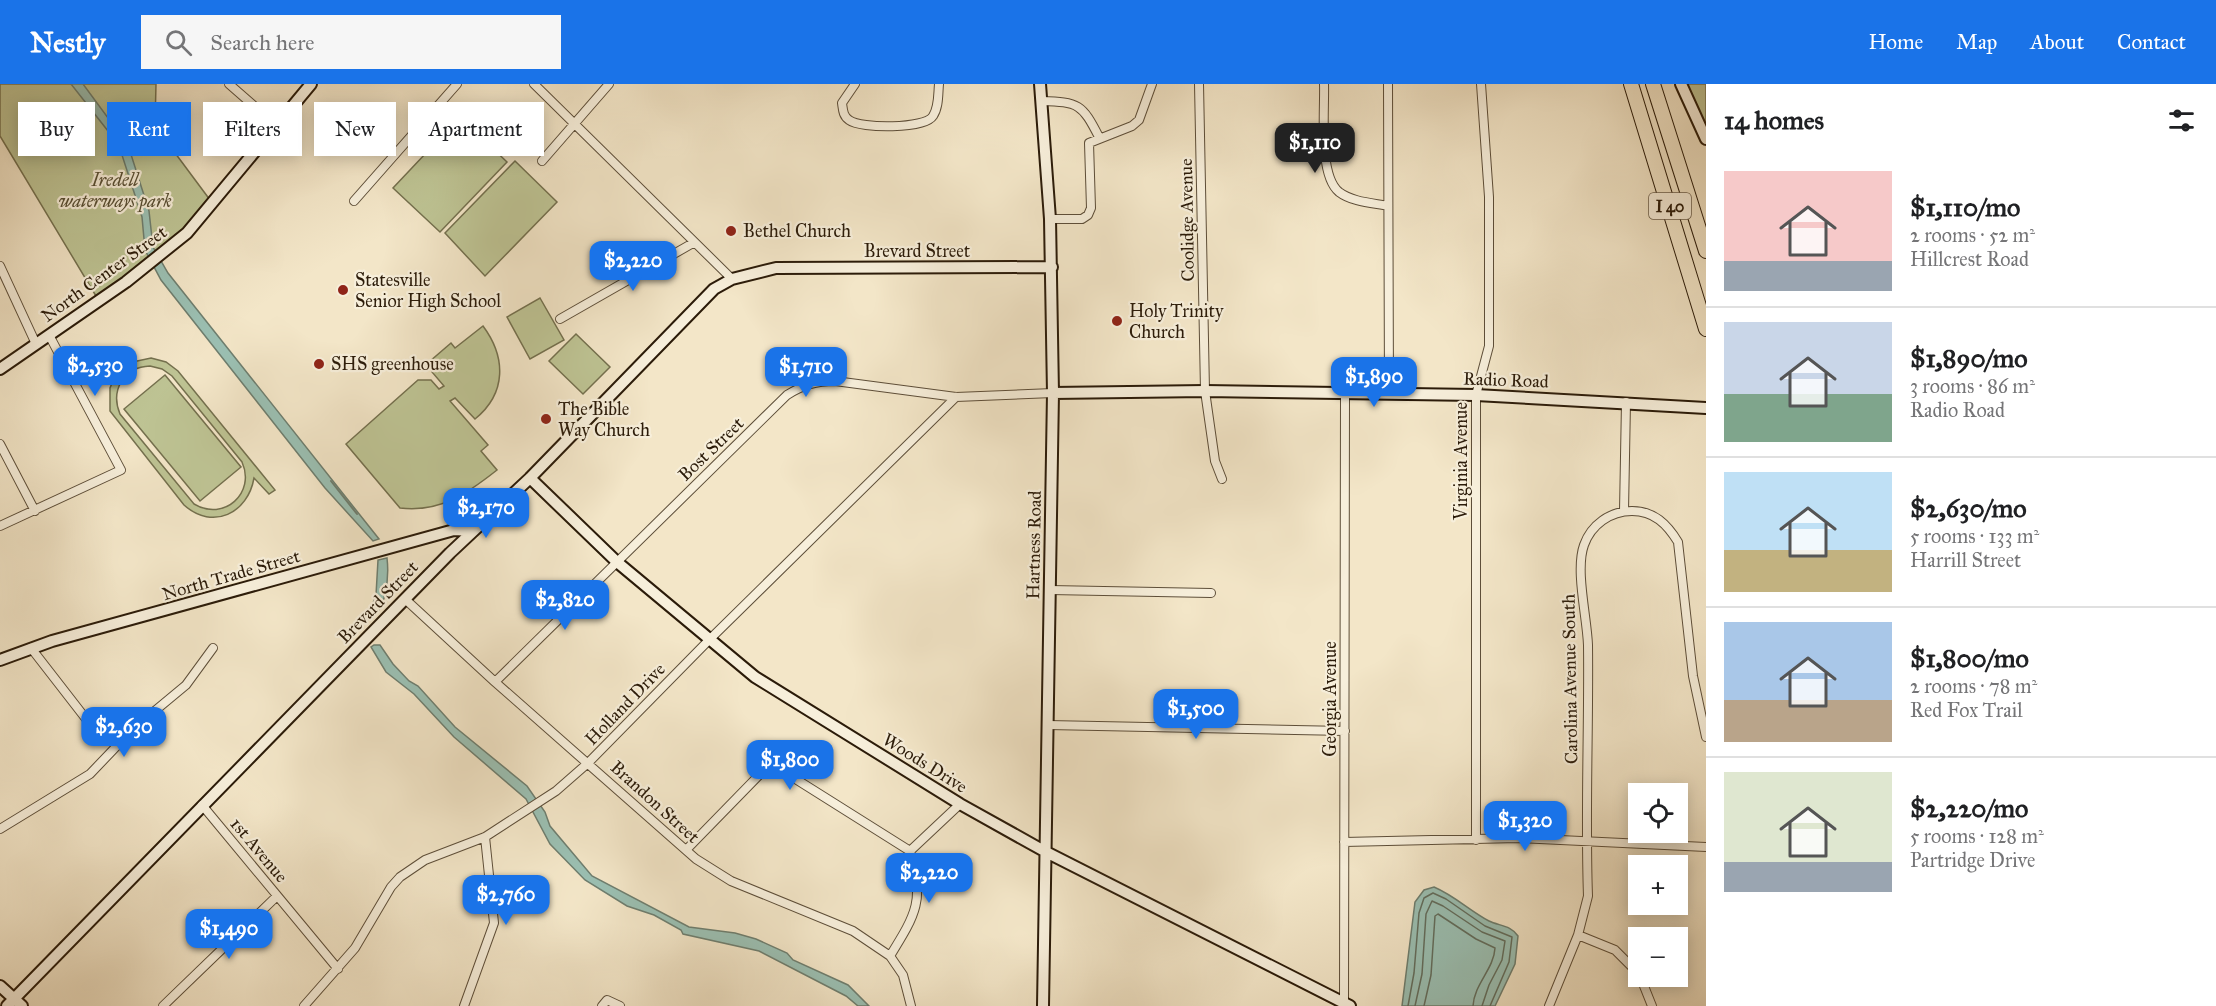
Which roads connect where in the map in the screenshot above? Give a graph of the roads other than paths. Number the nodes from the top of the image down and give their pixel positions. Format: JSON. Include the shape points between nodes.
{"nodes":[{"id":1,"x":229,"y":84,"type":"edge"},
{"id":2,"x":311,"y":84,"type":"edge"},
{"id":3,"x":457,"y":84,"type":"edge"},
{"id":4,"x":534,"y":84,"type":"edge"},
{"id":5,"x":609,"y":84,"type":"edge"},
{"id":6,"x":855,"y":84,"type":"edge"},
{"id":7,"x":939,"y":84,"type":"edge"},
{"id":8,"x":1040,"y":84,"type":"edge"},
{"id":9,"x":1152,"y":84,"type":"edge"},
{"id":10,"x":1199,"y":84,"type":"edge"},
{"id":11,"x":1324,"y":84,"type":"edge"},
{"id":12,"x":1389,"y":84,"type":"edge"},
{"id":13,"x":1481,"y":84,"type":"edge"},
{"id":14,"x":1631,"y":84,"type":"edge"},
{"id":15,"x":1653,"y":84,"type":"edge"},
{"id":16,"x":1681,"y":84,"type":"edge"},
{"id":17,"x":1041,"y":101,"type":"junction"},
{"id":18,"x":250,"y":102,"type":"edge"},
{"id":19,"x":296,"y":102,"type":"edge"},
{"id":20,"x":576,"y":125,"type":"junction"},
{"id":21,"x":1099,"y":137,"type":"junction"},
{"id":22,"x":1706,"y":139,"type":"edge"},
{"id":23,"x":251,"y":156,"type":"edge"},
{"id":24,"x":542,"y":161,"type":"dead end"},
{"id":25,"x":354,"y":201,"type":"dead end"},
{"id":26,"x":1388,"y":206,"type":"junction"},
{"id":27,"x":1050,"y":219,"type":"junction"},
{"id":28,"x":693,"y":243,"type":"junction"},
{"id":29,"x":1706,"y":251,"type":"edge"},
{"id":30,"x":0,"y":266,"type":"edge"},
{"id":31,"x":1052,"y":267,"type":"junction"},
{"id":32,"x":732,"y":279,"type":"junction"},
{"id":33,"x":560,"y":319,"type":"dead end"},
{"id":34,"x":1706,"y":329,"type":"edge"},
{"id":35,"x":49,"y":335,"type":"junction"},
{"id":36,"x":36,"y":344,"type":"junction"},
{"id":37,"x":0,"y":369,"type":"edge"},
{"id":38,"x":1205,"y":391,"type":"junction"},
{"id":39,"x":1053,"y":393,"type":"junction"},
{"id":40,"x":1345,"y":393,"type":"junction"},
{"id":41,"x":1389,"y":394,"type":"junction"},
{"id":42,"x":1476,"y":395,"type":"junction"},
{"id":43,"x":956,"y":397,"type":"junction"},
{"id":44,"x":1626,"y":402,"type":"junction"},
{"id":45,"x":1701,"y":408,"type":"edge"},
{"id":46,"x":0,"y":444,"type":"edge"},
{"id":47,"x":530,"y":478,"type":"junction"},
{"id":48,"x":1222,"y":479,"type":"dead end"},
{"id":49,"x":35,"y":511,"type":"junction"},
{"id":50,"x":1624,"y":511,"type":"junction"},
{"id":51,"x":0,"y":526,"type":"edge"},
{"id":52,"x":473,"y":531,"type":"junction"},
{"id":53,"x":617,"y":562,"type":"junction"},
{"id":54,"x":1050,"y":590,"type":"junction"},
{"id":55,"x":1210,"y":593,"type":"dead end"},
{"id":56,"x":405,"y":599,"type":"junction"},
{"id":57,"x":708,"y":640,"type":"junction"},
{"id":58,"x":31,"y":648,"type":"junction"},
{"id":59,"x":213,"y":648,"type":"dead end"},
{"id":60,"x":0,"y":660,"type":"edge"},
{"id":61,"x":495,"y":682,"type":"junction"},
{"id":62,"x":90,"y":724,"type":"dead end"},
{"id":63,"x":1048,"y":724,"type":"junction"},
{"id":64,"x":1345,"y":731,"type":"junction"},
{"id":65,"x":1706,"y":737,"type":"edge"},
{"id":66,"x":588,"y":763,"type":"junction"},
{"id":67,"x":960,"y":804,"type":"junction"},
{"id":68,"x":202,"y":806,"type":"junction"},
{"id":69,"x":0,"y":829,"type":"edge"},
{"id":70,"x":485,"y":837,"type":"junction"},
{"id":71,"x":1476,"y":840,"type":"junction"},
{"id":72,"x":1344,"y":842,"type":"junction"},
{"id":73,"x":1586,"y":842,"type":"junction"},
{"id":74,"x":1706,"y":847,"type":"edge"},
{"id":75,"x":686,"y":850,"type":"junction"},
{"id":76,"x":910,"y":851,"type":"junction"},
{"id":77,"x":1046,"y":852,"type":"junction"},
{"id":78,"x":277,"y":896,"type":"junction"},
{"id":79,"x":1578,"y":934,"type":"junction"},
{"id":80,"x":890,"y":956,"type":"junction"},
{"id":81,"x":1628,"y":964,"type":"edge"},
{"id":82,"x":338,"y":969,"type":"junction"},
{"id":83,"x":0,"y":986,"type":"edge"},
{"id":84,"x":1644,"y":987,"type":"edge"},
{"id":85,"x":14,"y":1004,"type":"edge"},
{"id":86,"x":1346,"y":1005,"type":"edge"},
{"id":87,"x":163,"y":1006,"type":"edge"},
{"id":88,"x":304,"y":1006,"type":"edge"},
{"id":89,"x":464,"y":1006,"type":"edge"},
{"id":90,"x":602,"y":1006,"type":"edge"},
{"id":91,"x":620,"y":1006,"type":"edge"},
{"id":92,"x":911,"y":1006,"type":"edge"},
{"id":93,"x":1042,"y":1006,"type":"edge"},
{"id":94,"x":1548,"y":1006,"type":"edge"},
{"id":95,"x":1652,"y":1006,"type":"edge"}],
"edges":[{"from":1,"to":18,"type":"street"},
{"from":2,"to":19,"type":"street","name":"North Center Street"},
{"from":3,"to":25,"type":"street"},
{"from":4,"to":20,"type":"street"},
{"from":5,"to":20,"type":"street"},
{"from":6,"to":7,"type":"street","via":[[842,104],[850,121],[914,126],[925,124],[933,116]]},
{"from":8,"to":17,"type":"street","name":"Hartness Road"},
{"from":9,"to":21,"type":"street","via":[[1139,120]]},
{"from":10,"to":38,"type":"street","name":"Coolidge Avenue"},
{"from":11,"to":26,"type":"street","via":[[1326,165],[1330,180],[1339,192],[1352,199]]},
{"from":12,"to":26,"type":"street"},
{"from":13,"to":42,"type":"street","name":"Virginia Avenue","via":[[1489,197],[1489,346]]},
{"from":14,"to":34,"type":"highway","number":"I 40"},
{"from":15,"to":29,"type":"highway","number":"I 40"},
{"from":16,"to":22,"type":"street"},
{"from":17,"to":21,"type":"street","via":[[1078,105]]},
{"from":17,"to":27,"type":"street","name":"Hartness Road"},
{"from":20,"to":24,"type":"street"},
{"from":20,"to":28,"type":"street"},
{"from":21,"to":27,"type":"street","via":[[1088,147],[1090,212],[1082,219]]},
{"from":23,"to":35,"type":"street","name":"North Center Street","via":[[186,233],[156,260]]},
{"from":26,"to":41,"type":"street"},
{"from":27,"to":31,"type":"street","name":"Hartness Road"},
{"from":28,"to":32,"type":"street"},
{"from":28,"to":33,"type":"street"},
{"from":30,"to":36,"type":"street"},
{"from":31,"to":32,"type":"street","name":"Brevard Street","via":[[798,267]]},
{"from":31,"to":39,"type":"street","name":"Hartness Road"},
{"from":32,"to":47,"type":"street","name":"Brevard Street","via":[[714,290]]},
{"from":35,"to":36,"type":"street","name":"North Center Street"},
{"from":35,"to":49,"type":"street","via":[[121,470]]},
{"from":36,"to":37,"type":"street","name":"North Center Street"},
{"from":38,"to":39,"type":"street","name":"Radio Road"},
{"from":38,"to":40,"type":"street","name":"Radio Road"},
{"from":38,"to":48,"type":"street","name":"Coolidge Avenue","via":[[1215,461]]},
{"from":39,"to":43,"type":"street","name":"Bost Street"},
{"from":39,"to":54,"type":"street","name":"Hartness Road"},
{"from":40,"to":41,"type":"street","name":"Radio Road"},
{"from":40,"to":64,"type":"street","name":"Georgia Avenue"},
{"from":41,"to":42,"type":"street","name":"Radio Road"},
{"from":42,"to":44,"type":"street","name":"Radio Road"},
{"from":42,"to":71,"type":"street","name":"Virginia Avenue"},
{"from":43,"to":53,"type":"street","name":"Bost Street","via":[[835,381],[801,386],[787,395]]},
{"from":43,"to":57,"type":"street","name":"Holland Drive"},
{"from":44,"to":45,"type":"street","name":"Radio Road"},
{"from":44,"to":50,"type":"street"},
{"from":46,"to":49,"type":"street"},
{"from":47,"to":52,"type":"street","name":"Brevard Street"},
{"from":47,"to":53,"type":"street","name":"Woods Drive"},
{"from":49,"to":51,"type":"street"},
{"from":50,"to":65,"type":"street","via":[[1641,511],[1657,517],[1678,542],[1693,676]]},
{"from":50,"to":73,"type":"street","name":"Carolina Avenue South","via":[[1610,515],[1588,534],[1581,564],[1588,674]]},
{"from":52,"to":56,"type":"street","name":"Brevard Street"},
{"from":52,"to":58,"type":"street","name":"North Trade Street","via":[[453,530]]},
{"from":53,"to":57,"type":"street","name":"Woods Drive"},
{"from":53,"to":61,"type":"street","name":"Bost Street"},
{"from":54,"to":55,"type":"street"},
{"from":54,"to":63,"type":"street","name":"Hartness Road"},
{"from":56,"to":61,"type":"street","name":"Brandon Street"},
{"from":56,"to":68,"type":"street","name":"Brevard Street"},
{"from":57,"to":66,"type":"street","name":"Holland Drive"},
{"from":57,"to":67,"type":"street","name":"Woods Drive","via":[[755,677]]},
{"from":58,"to":60,"type":"street","name":"North Trade Street"},
{"from":58,"to":62,"type":"street"},
{"from":59,"to":69,"type":"street","via":[[186,685],[133,729],[90,774]]},
{"from":61,"to":66,"type":"street","name":"Brandon Street"},
{"from":63,"to":64,"type":"street"},
{"from":63,"to":77,"type":"street","name":"Hartness Road"},
{"from":64,"to":72,"type":"street","name":"Georgia Avenue"},
{"from":66,"to":70,"type":"street","name":"Holland Drive","via":[[541,801]]},
{"from":66,"to":75,"type":"street","name":"Brandon Street"},
{"from":67,"to":76,"type":"street"},
{"from":67,"to":77,"type":"street","name":"Woods Drive"},
{"from":68,"to":78,"type":"street","name":"1st Avenue"},
{"from":68,"to":85,"type":"street","name":"Brevard Street"},
{"from":70,"to":82,"type":"street","name":"Holland Drive","via":[[425,860],[400,877]]},
{"from":70,"to":89,"type":"street","via":[[494,923]]},
{"from":71,"to":72,"type":"street"},
{"from":71,"to":73,"type":"street"},
{"from":72,"to":86,"type":"street","name":"Georgia Avenue"},
{"from":73,"to":74,"type":"street"},
{"from":73,"to":79,"type":"street","name":"Carolina Avenue South","via":[[1588,896]]},
{"from":75,"to":76,"type":"street","via":[[768,766],[775,766]]},
{"from":75,"to":80,"type":"street","name":"Brandon Street","via":[[731,881],[853,931]]},
{"from":76,"to":80,"type":"street","via":[[919,892],[911,922]]},
{"from":77,"to":86,"type":"street","name":"Woods Drive"},
{"from":77,"to":93,"type":"street","name":"Hartness Road"},
{"from":78,"to":82,"type":"street","name":"1st Avenue"},
{"from":78,"to":87,"type":"street"},
{"from":79,"to":81,"type":"street","via":[[1615,950]]},
{"from":79,"to":94,"type":"street","name":"Carolina Avenue South"},
{"from":80,"to":92,"type":"street","via":[[903,975]]},
{"from":82,"to":88,"type":"street","name":"Holland Drive"},
{"from":83,"to":85,"type":"street"},
{"from":84,"to":95,"type":"street"},
{"from":90,"to":91,"type":"street","via":[[607,1000]]}]}
